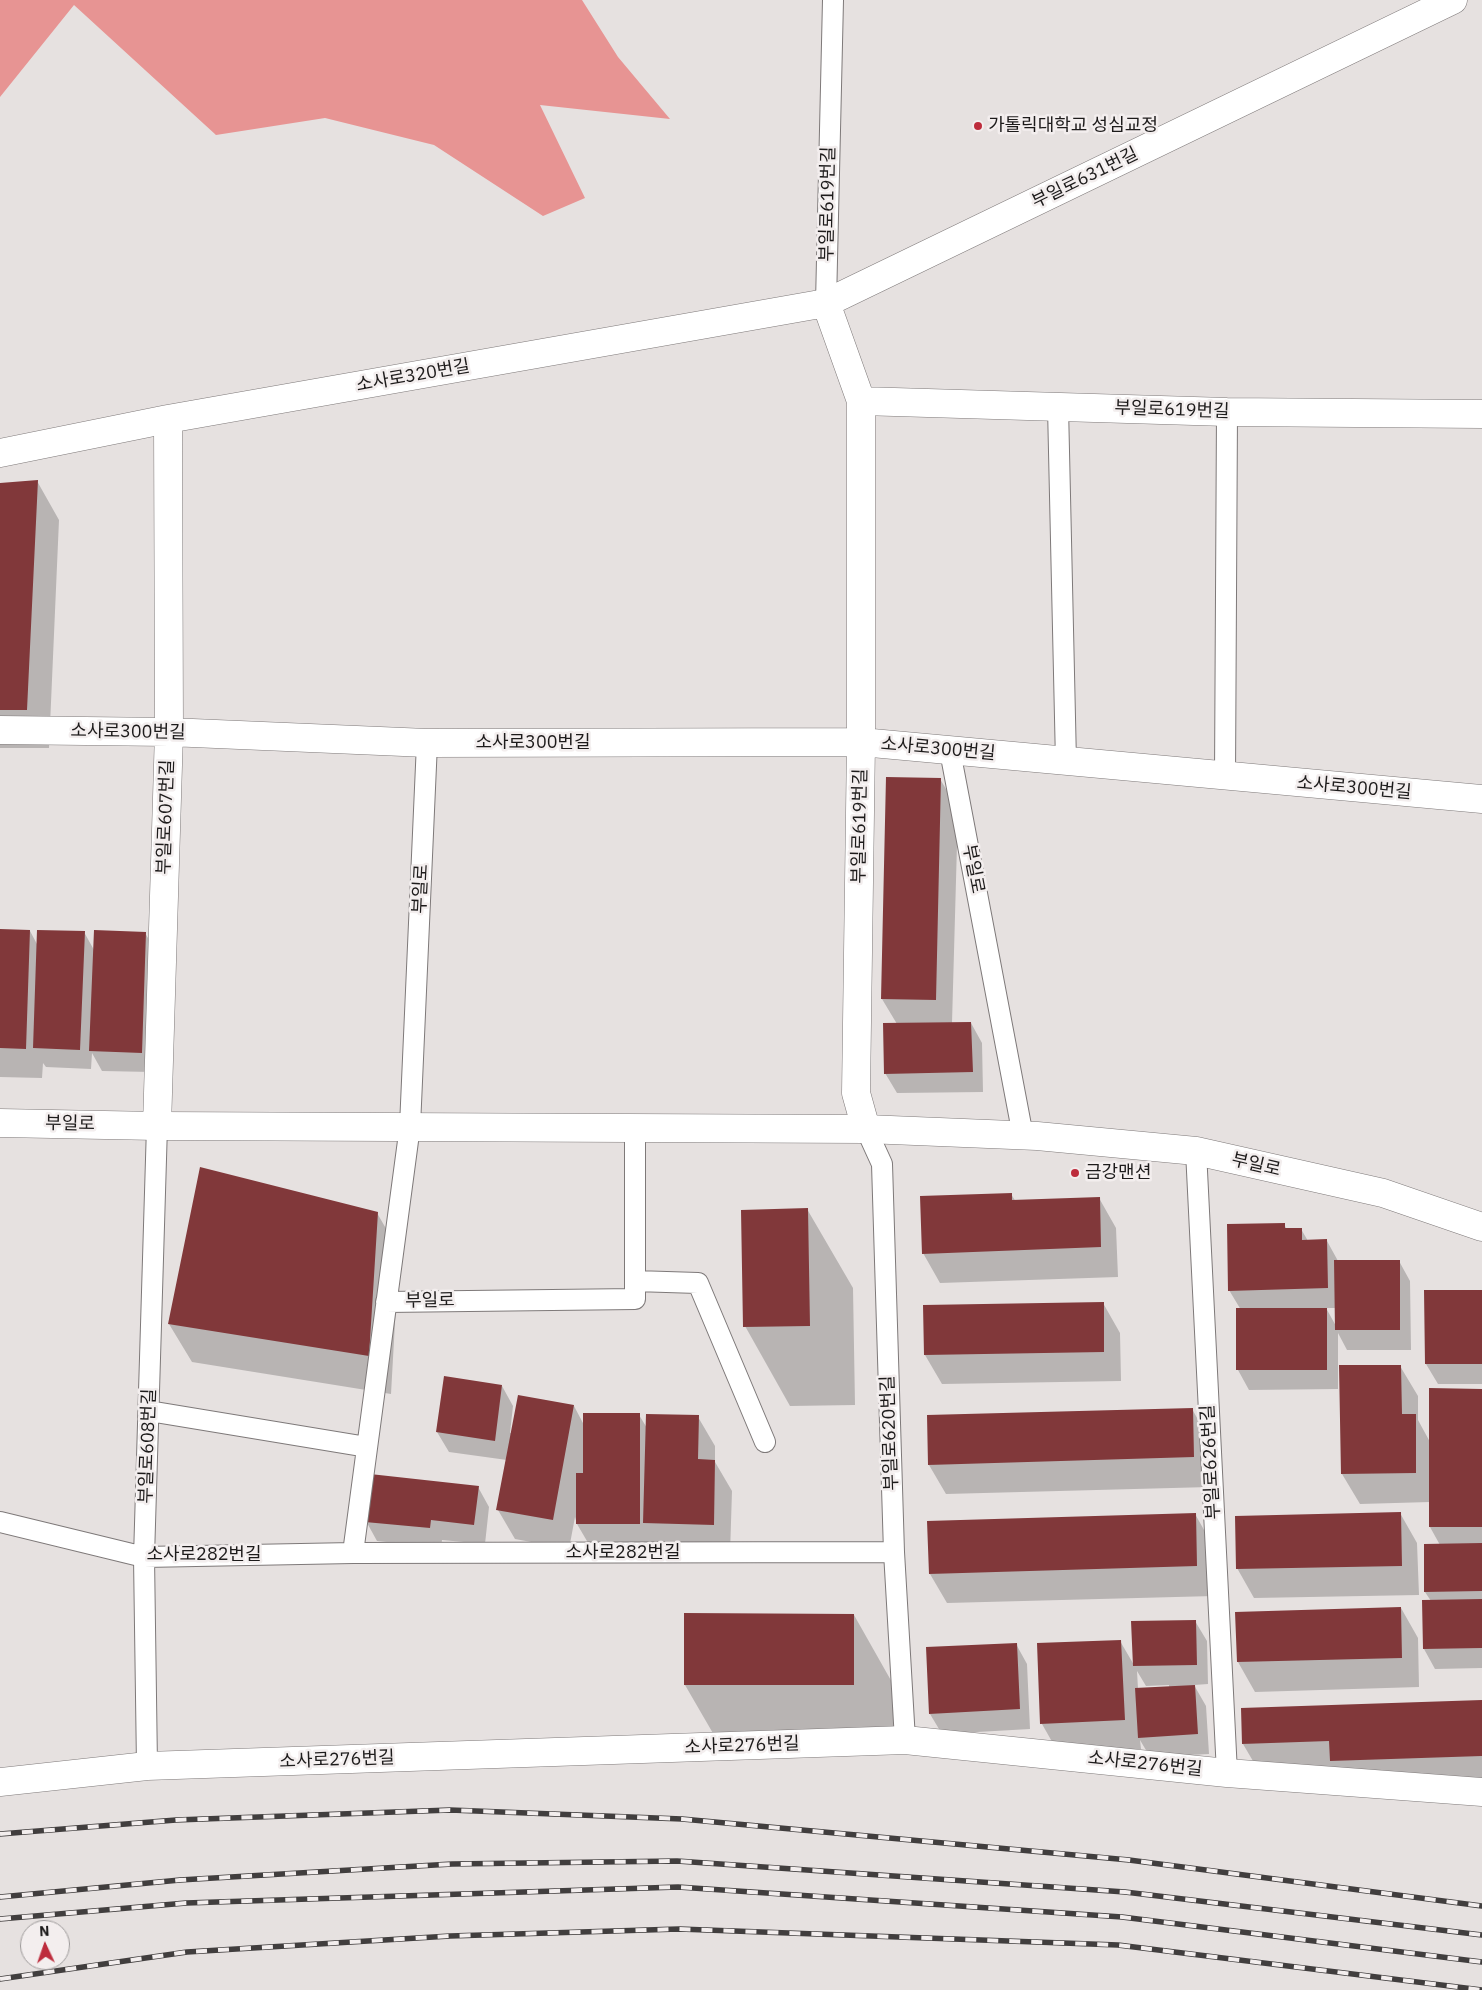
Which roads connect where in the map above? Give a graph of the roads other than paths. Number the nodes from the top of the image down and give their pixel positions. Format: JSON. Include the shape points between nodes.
{"nodes":[{"id":1,"x":833,"y":0,"type":"edge"},
{"id":2,"x":1453,"y":0,"type":"edge"},
{"id":3,"x":826,"y":303,"type":"junction"},
{"id":4,"x":861,"y":401,"type":"junction"},
{"id":5,"x":1058,"y":407,"type":"junction"},
{"id":6,"x":1227,"y":412,"type":"junction"},
{"id":7,"x":1482,"y":414,"type":"edge"},
{"id":8,"x":168,"y":419,"type":"junction"},
{"id":9,"x":0,"y":452,"type":"edge"},
{"id":10,"x":0,"y":730,"type":"edge"},
{"id":11,"x":168,"y":732,"type":"junction"},
{"id":12,"x":861,"y":742,"type":"junction"},
{"id":13,"x":427,"y":743,"type":"junction"},
{"id":14,"x":950,"y":751,"type":"junction"},
{"id":15,"x":1066,"y":762,"type":"junction"},
{"id":16,"x":1225,"y":776,"type":"junction"},
{"id":17,"x":1482,"y":799,"type":"edge"},
{"id":18,"x":0,"y":1123,"type":"edge"},
{"id":19,"x":157,"y":1126,"type":"junction"},
{"id":20,"x":410,"y":1126,"type":"junction"},
{"id":21,"x":635,"y":1127,"type":"junction"},
{"id":22,"x":866,"y":1129,"type":"junction"},
{"id":23,"x":1023,"y":1136,"type":"junction"},
{"id":24,"x":1196,"y":1151,"type":"junction"},
{"id":25,"x":1482,"y":1227,"type":"edge"},
{"id":26,"x":635,"y":1281,"type":"junction"},
{"id":27,"x":386,"y":1302,"type":"junction"},
{"id":28,"x":149,"y":1411,"type":"junction"},
{"id":29,"x":764,"y":1442,"type":"dead end"},
{"id":30,"x":367,"y":1447,"type":"junction"},
{"id":31,"x":0,"y":1522,"type":"edge"},
{"id":32,"x":894,"y":1552,"type":"junction"},
{"id":33,"x":353,"y":1553,"type":"junction"},
{"id":34,"x":144,"y":1556,"type":"junction"},
{"id":35,"x":905,"y":1740,"type":"junction"},
{"id":36,"x":147,"y":1766,"type":"junction"},
{"id":37,"x":1227,"y":1773,"type":"junction"},
{"id":38,"x":0,"y":1782,"type":"edge"},
{"id":39,"x":1482,"y":1792,"type":"edge"}],
"edges":[{"from":1,"to":3,"type":"lane","name":"부일로619번길"},
{"from":2,"to":3,"type":"street","name":"부일로631번길"},
{"from":3,"to":4,"type":"street","name":"부일로619번길"},
{"from":3,"to":8,"type":"street","name":"소사로320번길"},
{"from":4,"to":5,"type":"street","name":"부일로619번길"},
{"from":4,"to":12,"type":"street","name":"부일로619번길"},
{"from":5,"to":6,"type":"street","name":"부일로619번길"},
{"from":5,"to":15,"type":"lane"},
{"from":6,"to":7,"type":"street","name":"부일로619번길"},
{"from":6,"to":16,"type":"lane"},
{"from":8,"to":9,"type":"street","name":"소사로320번길"},
{"from":8,"to":11,"type":"street","name":"부일로607번길"},
{"from":10,"to":11,"type":"street","name":"소사로300번길"},
{"from":11,"to":13,"type":"street","name":"소사로300번길"},
{"from":11,"to":19,"type":"street","name":"부일로607번길"},
{"from":12,"to":13,"type":"street","name":"소사로300번길"},
{"from":12,"to":14,"type":"street","name":"소사로300번길"},
{"from":12,"to":22,"type":"street","name":"부일로619번길","via":[[856,1093]]},
{"from":13,"to":20,"type":"lane","name":"부일로"},
{"from":14,"to":15,"type":"street","name":"소사로300번길"},
{"from":14,"to":23,"type":"lane","name":"부일로"},
{"from":15,"to":16,"type":"street","name":"소사로300번길"},
{"from":16,"to":17,"type":"street","name":"소사로300번길"},
{"from":18,"to":19,"type":"street","name":"부일로"},
{"from":19,"to":20,"type":"street","name":"부일로"},
{"from":19,"to":28,"type":"lane","name":"부일로608번길"},
{"from":20,"to":21,"type":"street","name":"부일로"},
{"from":20,"to":27,"type":"lane","name":"부일로"},
{"from":21,"to":22,"type":"street","name":"부일로"},
{"from":21,"to":26,"type":"lane","name":"부일로"},
{"from":22,"to":23,"type":"street","name":"부일로"},
{"from":22,"to":32,"type":"lane","name":"부일로620번길","via":[[882,1164]]},
{"from":23,"to":24,"type":"street","name":"부일로"},
{"from":24,"to":25,"type":"street","name":"부일로","via":[[1383,1193]]},
{"from":24,"to":37,"type":"lane","name":"부일로626번길"},
{"from":26,"to":27,"type":"lane","name":"부일로","via":[[635,1299]]},
{"from":26,"to":29,"type":"lane","via":[[698,1283]]},
{"from":27,"to":30,"type":"lane"},
{"from":28,"to":30,"type":"lane"},
{"from":28,"to":34,"type":"lane","name":"부일로608번길"},
{"from":30,"to":33,"type":"lane"},
{"from":31,"to":34,"type":"lane","name":"소사로282번길"},
{"from":32,"to":33,"type":"lane","name":"소사로282번길"},
{"from":32,"to":35,"type":"lane","name":"부일로620번길"},
{"from":33,"to":34,"type":"lane","name":"소사로282번길"},
{"from":34,"to":36,"type":"lane","name":"부일로608번길"},
{"from":35,"to":36,"type":"street","name":"소사로276번길"},
{"from":35,"to":37,"type":"street","name":"소사로276번길"},
{"from":36,"to":38,"type":"street","name":"소사로276번길"},
{"from":37,"to":39,"type":"street","name":"소사로276번길"}]}
